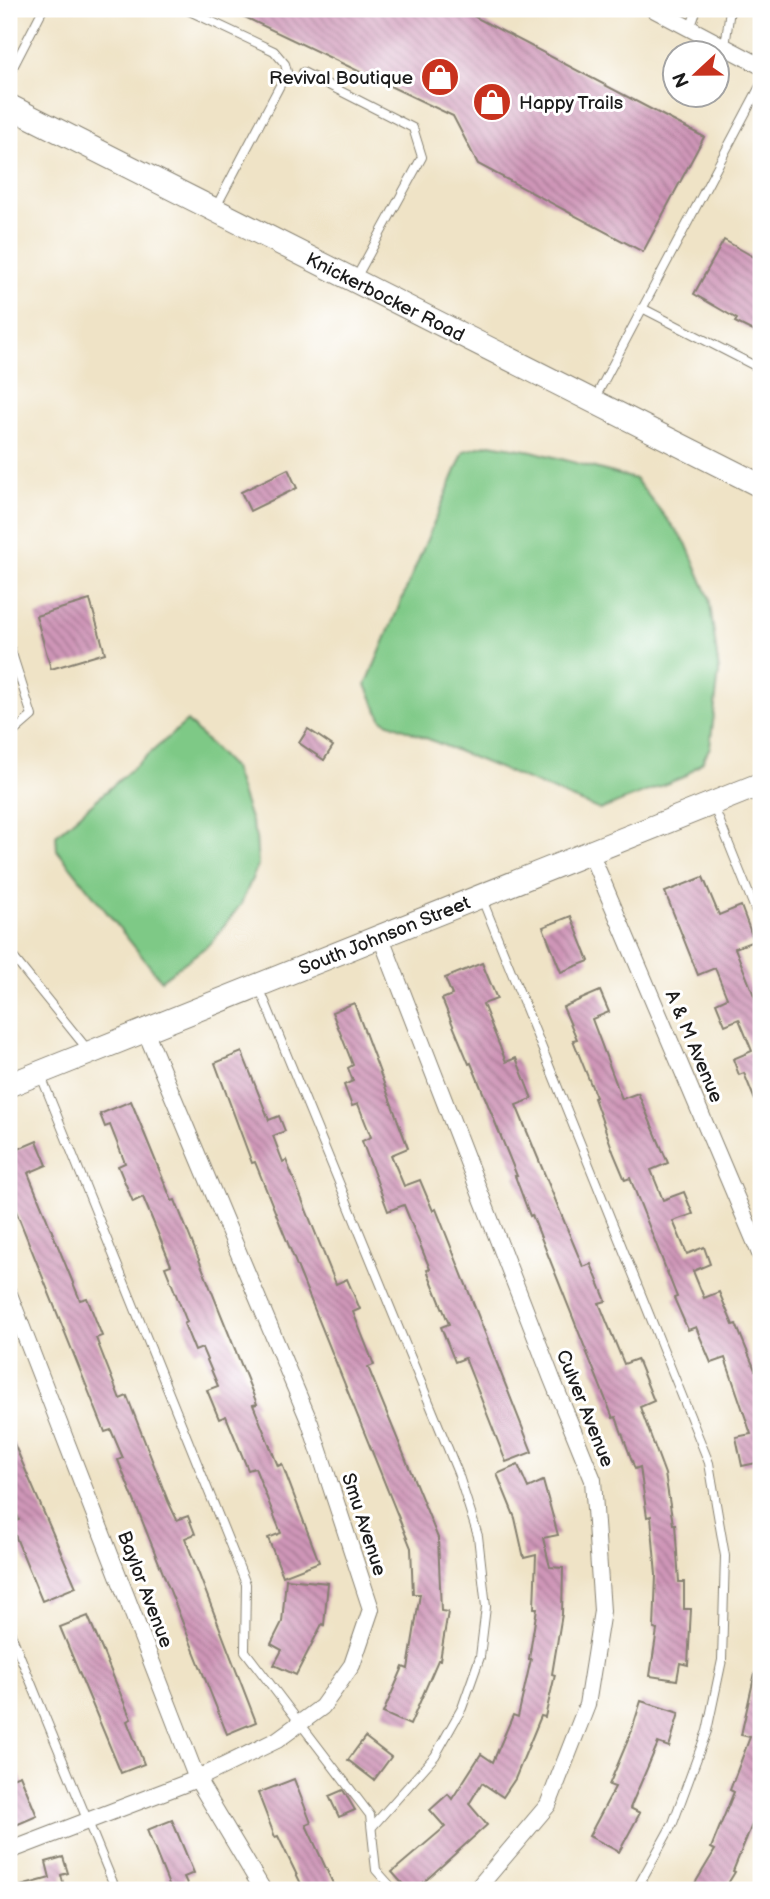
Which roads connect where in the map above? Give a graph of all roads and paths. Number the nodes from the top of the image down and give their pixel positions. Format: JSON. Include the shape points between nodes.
{"nodes":[{"id":1,"x":43,"y":9,"type":"edge"},
{"id":2,"x":185,"y":9,"type":"edge"},
{"id":3,"x":653,"y":9,"type":"edge"},
{"id":4,"x":697,"y":9,"type":"edge"},
{"id":5,"x":730,"y":9,"type":"edge"},
{"id":6,"x":690,"y":29,"type":"junction"},
{"id":7,"x":707,"y":38,"type":"edge"},
{"id":8,"x":726,"y":38,"type":"edge"},
{"id":9,"x":732,"y":52,"type":"edge"},
{"id":10,"x":761,"y":66,"type":"edge"},
{"id":11,"x":303,"y":72,"type":"dead end"},
{"id":12,"x":9,"y":75,"type":"edge"},
{"id":13,"x":761,"y":84,"type":"edge"},
{"id":14,"x":9,"y":106,"type":"edge"},
{"id":15,"x":215,"y":210,"type":"junction"},
{"id":16,"x":355,"y":281,"type":"junction"},
{"id":17,"x":642,"y":308,"type":"junction"},
{"id":18,"x":761,"y":369,"type":"edge"},
{"id":19,"x":593,"y":401,"type":"junction"},
{"id":20,"x":761,"y":486,"type":"edge"},
{"id":21,"x":9,"y":644,"type":"edge"},
{"id":22,"x":9,"y":736,"type":"edge"},
{"id":23,"x":761,"y":784,"type":"edge"},
{"id":24,"x":712,"y":803,"type":"junction"},
{"id":25,"x":590,"y":852,"type":"junction"},
{"id":26,"x":481,"y":895,"type":"junction"},
{"id":27,"x":761,"y":924,"type":"edge"},
{"id":28,"x":380,"y":935,"type":"junction"},
{"id":29,"x":9,"y":952,"type":"edge"},
{"id":30,"x":258,"y":984,"type":"junction"},
{"id":31,"x":145,"y":1030,"type":"junction"},
{"id":32,"x":89,"y":1052,"type":"junction"},
{"id":33,"x":40,"y":1072,"type":"junction"},
{"id":34,"x":9,"y":1085,"type":"edge"},
{"id":35,"x":761,"y":1256,"type":"edge"},
{"id":36,"x":9,"y":1294,"type":"edge"},
{"id":37,"x":9,"y":1629,"type":"edge"},
{"id":38,"x":300,"y":1723,"type":"junction"},
{"id":39,"x":197,"y":1779,"type":"junction"},
{"id":40,"x":88,"y":1821,"type":"junction"},
{"id":41,"x":372,"y":1827,"type":"junction"},
{"id":42,"x":9,"y":1851,"type":"edge"},
{"id":43,"x":116,"y":1890,"type":"edge"},
{"id":44,"x":263,"y":1890,"type":"edge"},
{"id":45,"x":394,"y":1890,"type":"edge"},
{"id":46,"x":476,"y":1890,"type":"edge"},
{"id":47,"x":635,"y":1890,"type":"edge"}],
"edges":[{"from":1,"to":12,"type":"lane"},
{"from":2,"to":15,"type":"lane","via":[[274,51],[287,72]]},
{"from":3,"to":6,"type":"street"},
{"from":4,"to":6,"type":"lane"},
{"from":5,"to":8,"type":"lane"},
{"from":6,"to":7,"type":"street"},
{"from":9,"to":10,"type":"street"},
{"from":11,"to":16,"type":"lane","via":[[413,128],[422,157]]},
{"from":13,"to":17,"type":"lane"},
{"from":14,"to":15,"type":"main road","name":"Knickerbocker Road"},
{"from":15,"to":16,"type":"main road","name":"Knickerbocker Road"},
{"from":16,"to":19,"type":"main road","name":"Knickerbocker Road"},
{"from":17,"to":18,"type":"lane"},
{"from":17,"to":19,"type":"lane"},
{"from":19,"to":20,"type":"main road","name":"Knickerbocker Road"},
{"from":21,"to":22,"type":"lane","via":[[32,716]]},
{"from":23,"to":24,"type":"main road","name":"South Johnson Street"},
{"from":24,"to":25,"type":"main road","name":"South Johnson Street"},
{"from":24,"to":27,"type":"lane"},
{"from":25,"to":26,"type":"main road","name":"South Johnson Street"},
{"from":25,"to":35,"type":"street","name":"A & M Avenue"},
{"from":26,"to":28,"type":"main road","name":"South Johnson Street"},
{"from":26,"to":47,"type":"lane","via":[[709,1463],[725,1556],[722,1660],[707,1731],[673,1823]]},
{"from":28,"to":30,"type":"main road","name":"South Johnson Street"},
{"from":28,"to":46,"type":"street","name":"Culver Avenue","via":[[593,1480],[602,1611],[587,1705],[548,1805]]},
{"from":29,"to":32,"type":"lane"},
{"from":30,"to":31,"type":"main road","name":"South Johnson Street"},
{"from":30,"to":41,"type":"lane","via":[[458,1474],[478,1536],[486,1607],[480,1657],[462,1708],[435,1756]]},
{"from":31,"to":32,"type":"main road","name":"South Johnson Street"},
{"from":31,"to":38,"type":"street","name":"Smu Avenue","via":[[310,1423],[371,1609],[352,1665],[322,1707]]},
{"from":32,"to":33,"type":"main road","name":"South Johnson Street"},
{"from":33,"to":34,"type":"main road","name":"South Johnson Street"},
{"from":33,"to":38,"type":"lane","via":[[246,1584],[245,1651]]},
{"from":36,"to":39,"type":"street","name":"Baylor Avenue"},
{"from":37,"to":40,"type":"lane"},
{"from":38,"to":39,"type":"street","name":"Smu Avenue","via":[[277,1740]]},
{"from":38,"to":41,"type":"lane","via":[[370,1815]]},
{"from":39,"to":40,"type":"street","name":"Smu Avenue"},
{"from":39,"to":44,"type":"street","name":"Baylor Avenue"},
{"from":40,"to":42,"type":"street","name":"Smu Avenue"},
{"from":40,"to":43,"type":"lane"},
{"from":41,"to":45,"type":"lane","via":[[376,1870]]}]}
